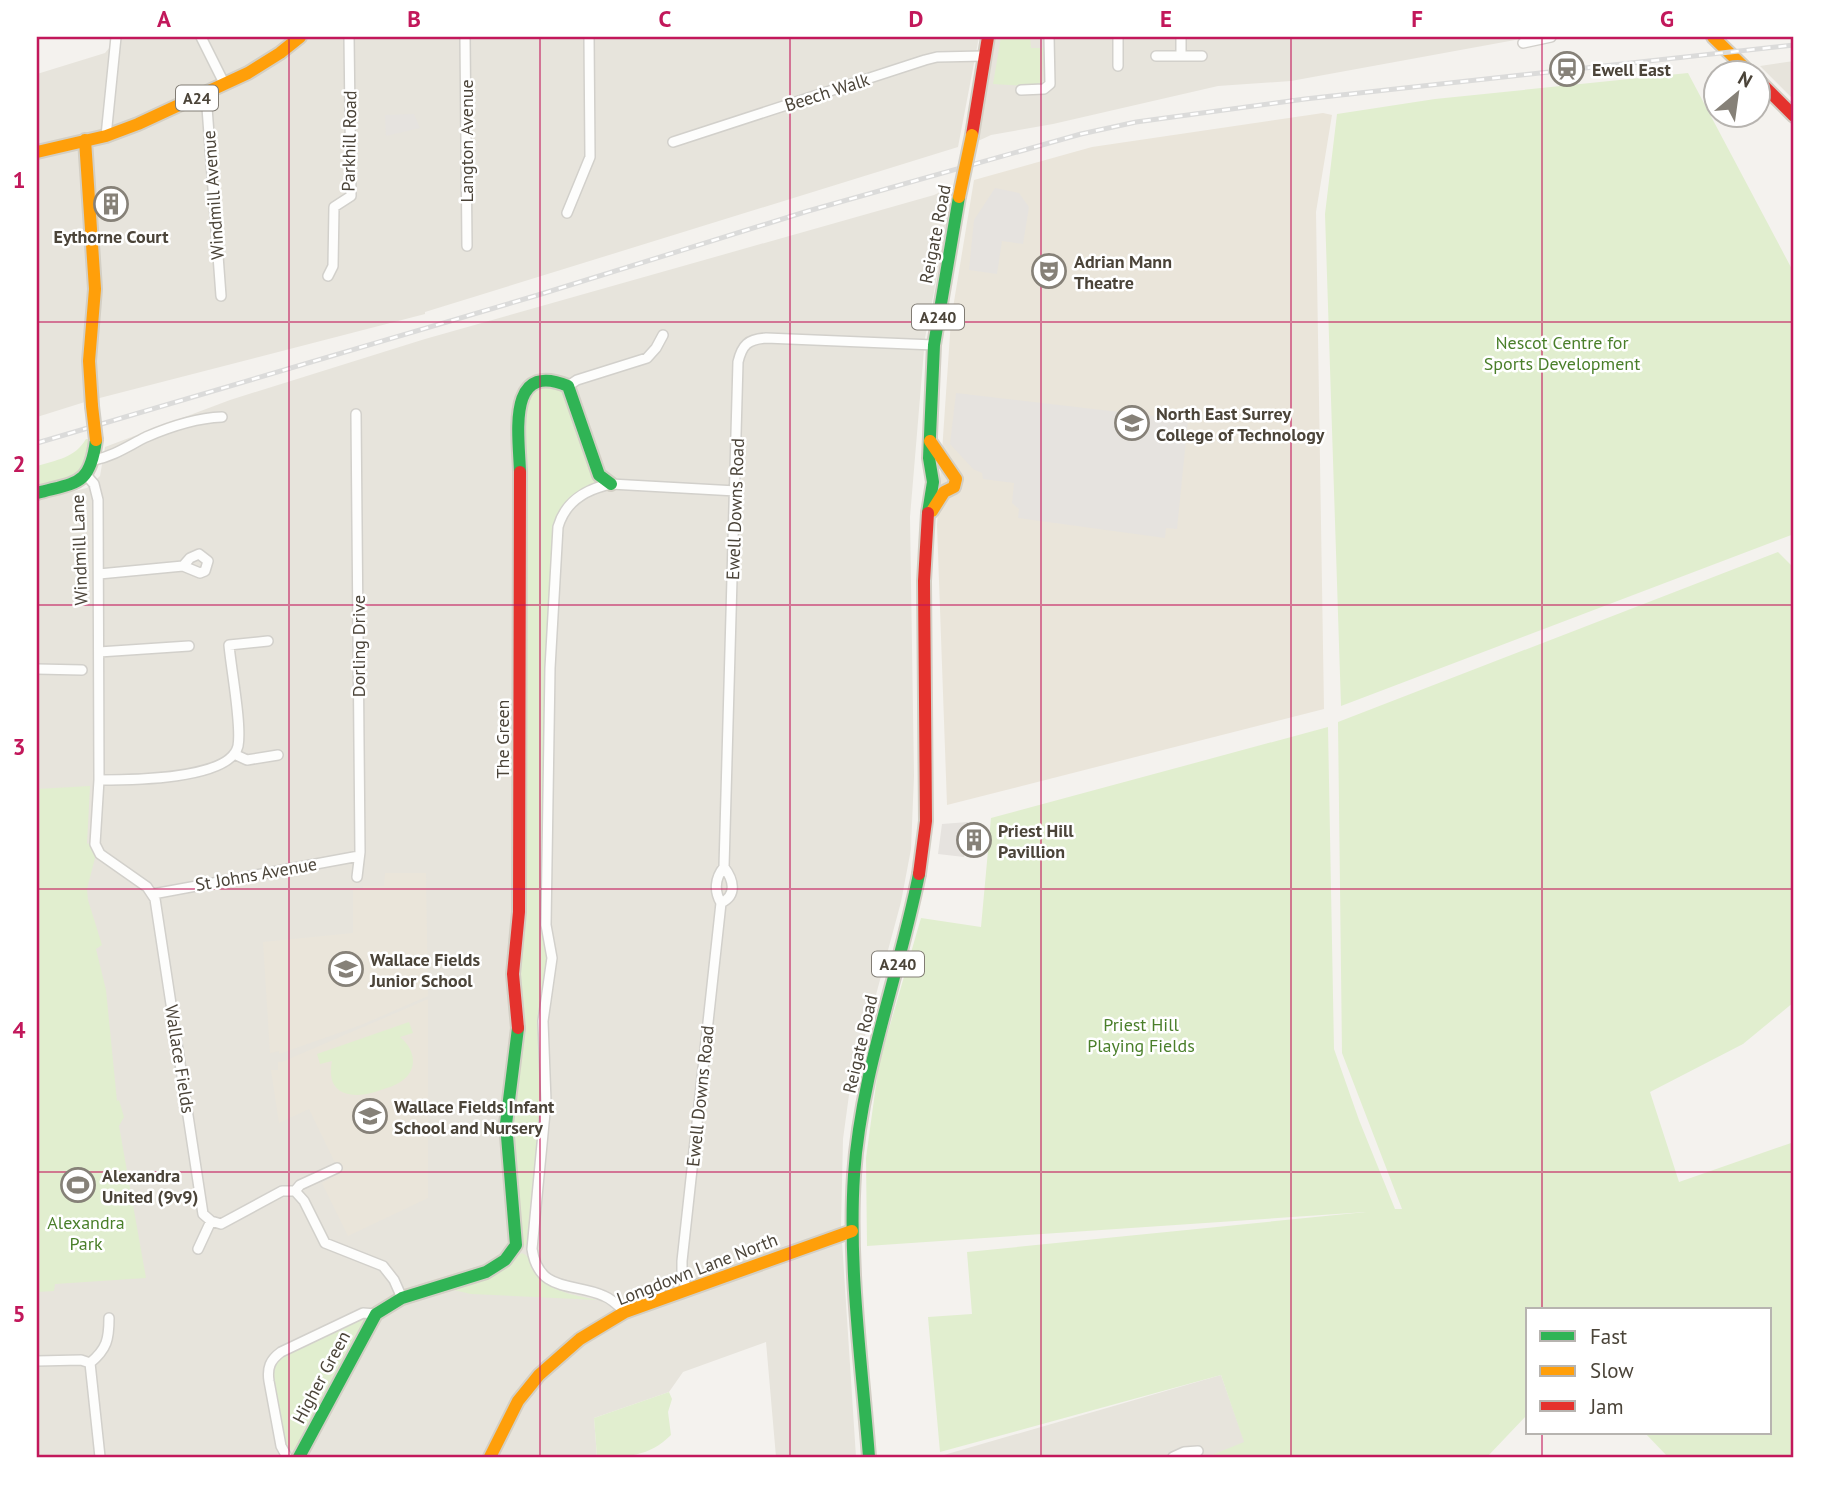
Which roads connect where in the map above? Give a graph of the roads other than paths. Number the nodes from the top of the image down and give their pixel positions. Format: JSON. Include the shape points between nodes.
{"nodes":[{"id":1,"x":116,"y":37,"type":"edge"},
{"id":2,"x":201,"y":37,"type":"edge"},
{"id":3,"x":300,"y":37,"type":"edge"},
{"id":4,"x":348,"y":37,"type":"edge"},
{"id":5,"x":465,"y":37,"type":"edge"},
{"id":6,"x":589,"y":37,"type":"edge"},
{"id":7,"x":988,"y":37,"type":"edge"},
{"id":8,"x":1049,"y":37,"type":"edge"},
{"id":9,"x":1118,"y":37,"type":"edge"},
{"id":10,"x":1181,"y":37,"type":"edge"},
{"id":11,"x":1551,"y":37,"type":"edge"},
{"id":12,"x":1713,"y":37,"type":"edge"},
{"id":13,"x":1523,"y":43,"type":"dead end"},
{"id":14,"x":1156,"y":56,"type":"dead end"},
{"id":15,"x":1181,"y":56,"type":"junction"},
{"id":16,"x":1202,"y":56,"type":"dead end"},
{"id":17,"x":984,"y":57,"type":"junction"},
{"id":18,"x":1737,"y":60,"type":"edge"},
{"id":19,"x":1118,"y":66,"type":"dead end"},
{"id":20,"x":225,"y":85,"type":"junction"},
{"id":21,"x":1021,"y":90,"type":"dead end"},
{"id":22,"x":206,"y":94,"type":"junction"},
{"id":23,"x":1772,"y":94,"type":"edge"},
{"id":24,"x":1794,"y":116,"type":"edge"},
{"id":25,"x":106,"y":136,"type":"junction"},
{"id":26,"x":85,"y":140,"type":"junction"},
{"id":27,"x":673,"y":142,"type":"dead end"},
{"id":28,"x":37,"y":152,"type":"edge"},
{"id":29,"x":567,"y":213,"type":"dead end"},
{"id":30,"x":467,"y":246,"type":"dead end"},
{"id":31,"x":328,"y":276,"type":"dead end"},
{"id":32,"x":221,"y":296,"type":"dead end"},
{"id":33,"x":663,"y":335,"type":"dead end"},
{"id":34,"x":934,"y":345,"type":"junction"},
{"id":35,"x":568,"y":386,"type":"junction"},
{"id":36,"x":356,"y":414,"type":"dead end"},
{"id":37,"x":222,"y":417,"type":"dead end"},
{"id":38,"x":929,"y":439,"type":"junction"},
{"id":39,"x":94,"y":460,"type":"junction"},
{"id":40,"x":948,"y":470,"type":"junction"},
{"id":41,"x":87,"y":476,"type":"junction"},
{"id":42,"x":933,"y":480,"type":"junction"},
{"id":43,"x":611,"y":484,"type":"junction"},
{"id":44,"x":736,"y":491,"type":"junction"},
{"id":45,"x":944,"y":492,"type":"junction"},
{"id":46,"x":37,"y":493,"type":"edge"},
{"id":47,"x":928,"y":516,"type":"junction"},
{"id":48,"x":183,"y":566,"type":"dead end"},
{"id":49,"x":99,"y":574,"type":"junction"},
{"id":50,"x":268,"y":641,"type":"dead end"},
{"id":51,"x":189,"y":646,"type":"dead end"},
{"id":52,"x":99,"y":652,"type":"junction"},
{"id":53,"x":37,"y":669,"type":"edge"},
{"id":54,"x":82,"y":670,"type":"dead end"},
{"id":55,"x":234,"y":754,"type":"junction"},
{"id":56,"x":278,"y":755,"type":"dead end"},
{"id":57,"x":99,"y":780,"type":"junction"},
{"id":58,"x":359,"y":856,"type":"junction"},
{"id":59,"x":724,"y":867,"type":"junction"},
{"id":60,"x":357,"y":877,"type":"dead end"},
{"id":61,"x":153,"y":894,"type":"junction"},
{"id":62,"x":721,"y":903,"type":"junction"},
{"id":63,"x":337,"y":1168,"type":"dead end"},
{"id":64,"x":295,"y":1192,"type":"junction"},
{"id":65,"x":211,"y":1221,"type":"junction"},
{"id":66,"x":852,"y":1231,"type":"junction"},
{"id":67,"x":516,"y":1245,"type":"junction"},
{"id":68,"x":198,"y":1249,"type":"dead end"},
{"id":69,"x":533,"y":1254,"type":"junction"},
{"id":70,"x":687,"y":1289,"type":"junction"},
{"id":71,"x":402,"y":1298,"type":"junction"},
{"id":72,"x":625,"y":1312,"type":"junction"},
{"id":73,"x":376,"y":1314,"type":"junction"},
{"id":74,"x":109,"y":1318,"type":"dead end"},
{"id":75,"x":37,"y":1361,"type":"edge"},
{"id":76,"x":90,"y":1363,"type":"junction"},
{"id":77,"x":1198,"y":1451,"type":"dead end"},
{"id":78,"x":100,"y":1457,"type":"edge"},
{"id":79,"x":287,"y":1457,"type":"edge"},
{"id":80,"x":299,"y":1457,"type":"edge"},
{"id":81,"x":490,"y":1457,"type":"edge"},
{"id":82,"x":869,"y":1457,"type":"edge"},
{"id":83,"x":1173,"y":1457,"type":"edge"}],
"edges":[{"from":1,"to":25,"type":"street"},
{"from":2,"to":20,"type":"street"},
{"from":3,"to":20,"type":"main road","number":"A24"},
{"from":4,"to":31,"type":"street","name":"Parkhill Road","via":[[351,196],[334,207],[333,265]]},
{"from":5,"to":30,"type":"street","name":"Langton Avenue"},
{"from":6,"to":29,"type":"street","via":[[590,157]]},
{"from":7,"to":17,"type":"main road","name":"Reigate Road","number":"A240"},
{"from":8,"to":21,"type":"street","via":[[1050,84],[1044,89]]},
{"from":9,"to":19,"type":"street"},
{"from":10,"to":15,"type":"street"},
{"from":11,"to":13,"type":"street"},
{"from":12,"to":18,"type":"main road"},
{"from":14,"to":15,"type":"street"},
{"from":15,"to":16,"type":"street"},
{"from":17,"to":27,"type":"street","name":"Beech Walk","via":[[925,60]]},
{"from":17,"to":34,"type":"main road","name":"Reigate Road","number":"A240","bridge":true},
{"from":20,"to":22,"type":"main road","number":"A24"},
{"from":22,"to":25,"type":"main road","number":"A24"},
{"from":22,"to":32,"type":"street","name":"Windmill Avenue"},
{"from":23,"to":24,"type":"main road"},
{"from":25,"to":26,"type":"main road","number":"A24"},
{"from":26,"to":28,"type":"main road","number":"A24"},
{"from":26,"to":39,"type":"main road","name":"Windmill Lane","bridge":true,"via":[[95,281],[89,361]]},
{"from":33,"to":35,"type":"street","via":[[647,358]]},
{"from":34,"to":38,"type":"main road","name":"Reigate Road","number":"A240"},
{"from":34,"to":44,"type":"street","name":"Ewell Downs Road","via":[[766,338],[745,343],[738,362]]},
{"from":35,"to":43,"type":"main road","via":[[599,475]]},
{"from":35,"to":67,"type":"main road","name":"The Green","via":[[556,380],[536,380],[527,386],[519,404],[519,886],[513,974],[518,1027],[506,1124]]},
{"from":36,"to":58,"type":"street","name":"Dorling Drive"},
{"from":37,"to":39,"type":"street","via":[[149,436],[110,457]]},
{"from":38,"to":40,"type":"main road"},
{"from":38,"to":42,"type":"main road","name":"Reigate Road","number":"A240"},
{"from":39,"to":41,"type":"main road","name":"Windmill Lane"},
{"from":40,"to":42,"type":"main road","via":[[941,470]]},
{"from":40,"to":45,"type":"main road","via":[[956,483]]},
{"from":41,"to":46,"type":"main road"},
{"from":41,"to":49,"type":"street","name":"Windmill Lane","via":[[97,491]]},
{"from":42,"to":45,"type":"main road"},
{"from":42,"to":47,"type":"main road","name":"Reigate Road","number":"A240"},
{"from":43,"to":44,"type":"street"},
{"from":43,"to":69,"type":"street","via":[[588,491],[567,507],[558,527],[550,668],[546,925],[552,958],[543,1020],[546,1102]]},
{"from":44,"to":59,"type":"street","name":"Ewell Downs Road"},
{"from":45,"to":47,"type":"main road"},
{"from":47,"to":66,"type":"main road","name":"Reigate Road","number":"A240","via":[[923,611],[926,821],[911,916],[870,1064],[854,1173]]},
{"from":48,"to":49,"type":"street"},
{"from":49,"to":52,"type":"street","name":"Windmill Lane"},
{"from":50,"to":55,"type":"street","via":[[229,645],[239,738]]},
{"from":51,"to":52,"type":"street"},
{"from":52,"to":57,"type":"street","name":"Windmill Lane"},
{"from":53,"to":54,"type":"street"},
{"from":55,"to":56,"type":"street","via":[[247,760]]},
{"from":55,"to":57,"type":"street","via":[[209,769]]},
{"from":57,"to":61,"type":"street","name":"Windmill Lane","via":[[97,850]]},
{"from":58,"to":60,"type":"street","name":"Dorling Drive"},
{"from":58,"to":61,"type":"street","name":"St Johns Avenue"},
{"from":59,"to":62,"type":"street","name":"Ewell Downs Road","via":[[716,886]]},
{"from":59,"to":62,"type":"street","name":"Ewell Downs Road","via":[[733,890]]},
{"from":61,"to":65,"type":"street","name":"Wallace Fields","via":[[201,1205]]},
{"from":62,"to":70,"type":"street","name":"Ewell Downs Road","via":[[682,1261]]},
{"from":63,"to":64,"type":"street","via":[[300,1185]]},
{"from":64,"to":65,"type":"street","via":[[282,1191],[228,1222]]},
{"from":64,"to":71,"type":"street","via":[[325,1243],[383,1266]]},
{"from":65,"to":68,"type":"street"},
{"from":66,"to":70,"type":"main road","name":"Longdown Lane North"},
{"from":66,"to":82,"type":"main road","name":"Reigate Road","number":"A240"},
{"from":67,"to":69,"type":"street"},
{"from":67,"to":71,"type":"main road","via":[[505,1260],[486,1272]]},
{"from":69,"to":72,"type":"street","via":[[542,1273],[559,1285],[601,1294]]},
{"from":70,"to":72,"type":"main road","name":"Longdown Lane North"},
{"from":71,"to":73,"type":"main road","name":"Higher Green"},
{"from":72,"to":81,"type":"main road","name":"Longdown Lane North","via":[[567,1348],[539,1375],[518,1401]]},
{"from":73,"to":79,"type":"street","name":"Higher Green","via":[[363,1313],[271,1361],[268,1381]]},
{"from":73,"to":80,"type":"main road","name":"Higher Green"},
{"from":74,"to":76,"type":"street","via":[[107,1346]]},
{"from":75,"to":76,"type":"street"},
{"from":76,"to":78,"type":"street"},
{"from":77,"to":83,"type":"street"}]}
